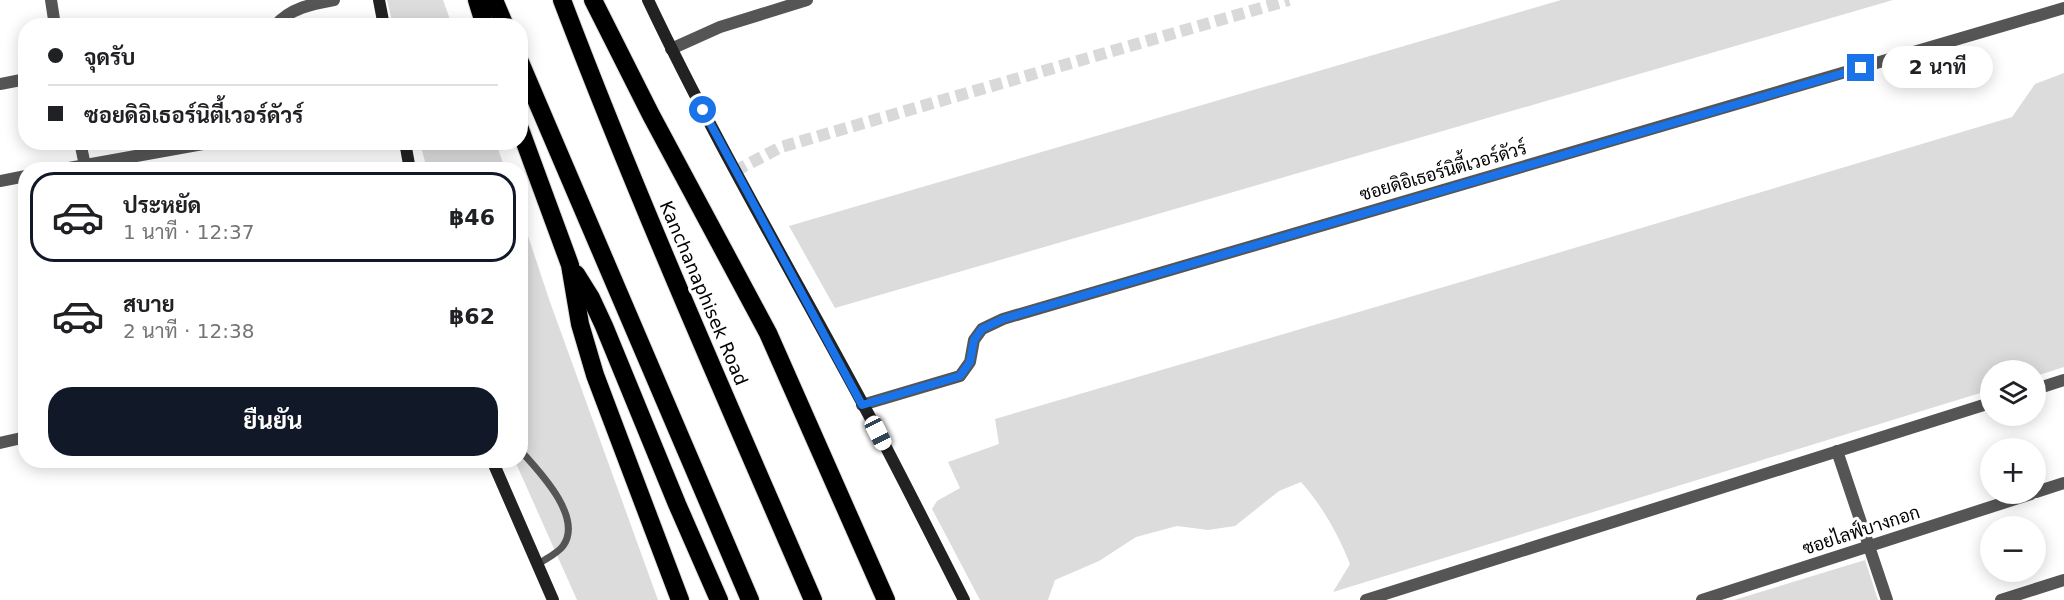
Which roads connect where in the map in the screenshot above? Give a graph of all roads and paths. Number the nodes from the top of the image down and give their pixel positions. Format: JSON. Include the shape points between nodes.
{"nodes":[{"id":1,"x":51,"y":0,"type":"edge"},
{"id":2,"x":334,"y":0,"type":"edge"},
{"id":3,"x":379,"y":0,"type":"edge"},
{"id":4,"x":477,"y":0,"type":"edge"},
{"id":5,"x":494,"y":0,"type":"edge"},
{"id":6,"x":562,"y":0,"type":"edge"},
{"id":7,"x":593,"y":0,"type":"edge"},
{"id":8,"x":648,"y":0,"type":"edge"},
{"id":9,"x":807,"y":0,"type":"edge"},
{"id":10,"x":2064,"y":8,"type":"edge"},
{"id":11,"x":54,"y":18,"type":"edge"},
{"id":12,"x":284,"y":18,"type":"edge"},
{"id":13,"x":382,"y":18,"type":"edge"},
{"id":14,"x":483,"y":18,"type":"edge"},
{"id":15,"x":502,"y":18,"type":"edge"},
{"id":16,"x":671,"y":49,"type":"junction"},
{"id":17,"x":18,"y":81,"type":"edge"},
{"id":18,"x":528,"y":81,"type":"edge"},
{"id":19,"x":0,"y":84,"type":"edge"},
{"id":20,"x":173,"y":150,"type":"edge"},
{"id":21,"x":528,"y":150,"type":"edge"},
{"id":22,"x":111,"y":162,"type":"edge"},
{"id":23,"x":18,"y":178,"type":"edge"},
{"id":24,"x":0,"y":181,"type":"edge"},
{"id":25,"x":570,"y":265,"type":"junction"},
{"id":26,"x":2064,"y":380,"type":"edge"},
{"id":27,"x":2046,"y":385,"type":"edge"},
{"id":28,"x":862,"y":405,"type":"junction"},
{"id":29,"x":1980,"y":406,"type":"edge"},
{"id":30,"x":18,"y":439,"type":"edge"},
{"id":31,"x":0,"y":443,"type":"edge"},
{"id":32,"x":1837,"y":451,"type":"junction"},
{"id":33,"x":528,"y":459,"type":"edge"},
{"id":34,"x":495,"y":468,"type":"edge"},
{"id":35,"x":2064,"y":483,"type":"edge"},
{"id":36,"x":2046,"y":489,"type":"edge"},
{"id":37,"x":2000,"y":504,"type":"edge"},
{"id":38,"x":1869,"y":546,"type":"junction"},
{"id":39,"x":537,"y":565,"type":"junction"},
{"id":40,"x":2064,"y":580,"type":"edge"},
{"id":41,"x":1393,"y":596,"type":"edge"},
{"id":42,"x":886,"y":598,"type":"edge"},
{"id":43,"x":554,"y":600,"type":"edge"},
{"id":44,"x":681,"y":600,"type":"edge"},
{"id":45,"x":719,"y":600,"type":"edge"},
{"id":46,"x":750,"y":600,"type":"edge"},
{"id":47,"x":813,"y":600,"type":"edge"},
{"id":48,"x":964,"y":600,"type":"edge"},
{"id":49,"x":1365,"y":600,"type":"edge"},
{"id":50,"x":1702,"y":600,"type":"edge"},
{"id":51,"x":1887,"y":600,"type":"edge"},
{"id":52,"x":2001,"y":600,"type":"edge"}],
"edges":[{"from":1,"to":11,"type":"street"},
{"from":2,"to":12,"type":"street","via":[[309,5]]},
{"from":3,"to":13,"type":"main road"},
{"from":4,"to":14,"type":"highway"},
{"from":5,"to":15,"type":"highway"},
{"from":6,"to":47,"type":"highway","name":"Kanchanaphisek Road","via":[[687,309]]},
{"from":7,"to":42,"type":"highway","via":[[768,333]]},
{"from":8,"to":16,"type":"main road"},
{"from":9,"to":16,"type":"street","via":[[720,27]]},
{"from":10,"to":28,"type":"street","name":"ซอยดิอิเธอร์นิตี้เวอร์ดัวร์","via":[[1003,319],[982,329],[974,340],[970,362],[960,376]]},
{"from":16,"to":28,"type":"main road"},
{"from":17,"to":19,"type":"street"},
{"from":18,"to":46,"type":"highway"},
{"from":20,"to":22,"type":"street"},
{"from":21,"to":25,"type":"highway"},
{"from":23,"to":24,"type":"street"},
{"from":25,"to":44,"type":"highway","via":[[580,324],[595,375]]},
{"from":25,"to":45,"type":"highway","via":[[604,326]]},
{"from":26,"to":27,"type":"street"},
{"from":28,"to":48,"type":"main road"},
{"from":29,"to":32,"type":"street"},
{"from":30,"to":31,"type":"street"},
{"from":32,"to":38,"type":"street"},
{"from":32,"to":41,"type":"street"},
{"from":33,"to":39,"type":"lane","via":[[554,489],[563,505],[567,527],[562,547]]},
{"from":34,"to":39,"type":"main road"},
{"from":35,"to":36,"type":"street"},
{"from":37,"to":38,"type":"street","name":"ซอยไลฟ์บางกอก"},
{"from":38,"to":50,"type":"street","name":"ซอยไลฟ์บางกอก"},
{"from":38,"to":51,"type":"street"},
{"from":39,"to":43,"type":"main road"},
{"from":40,"to":52,"type":"street"},
{"from":41,"to":49,"type":"street"}]}
